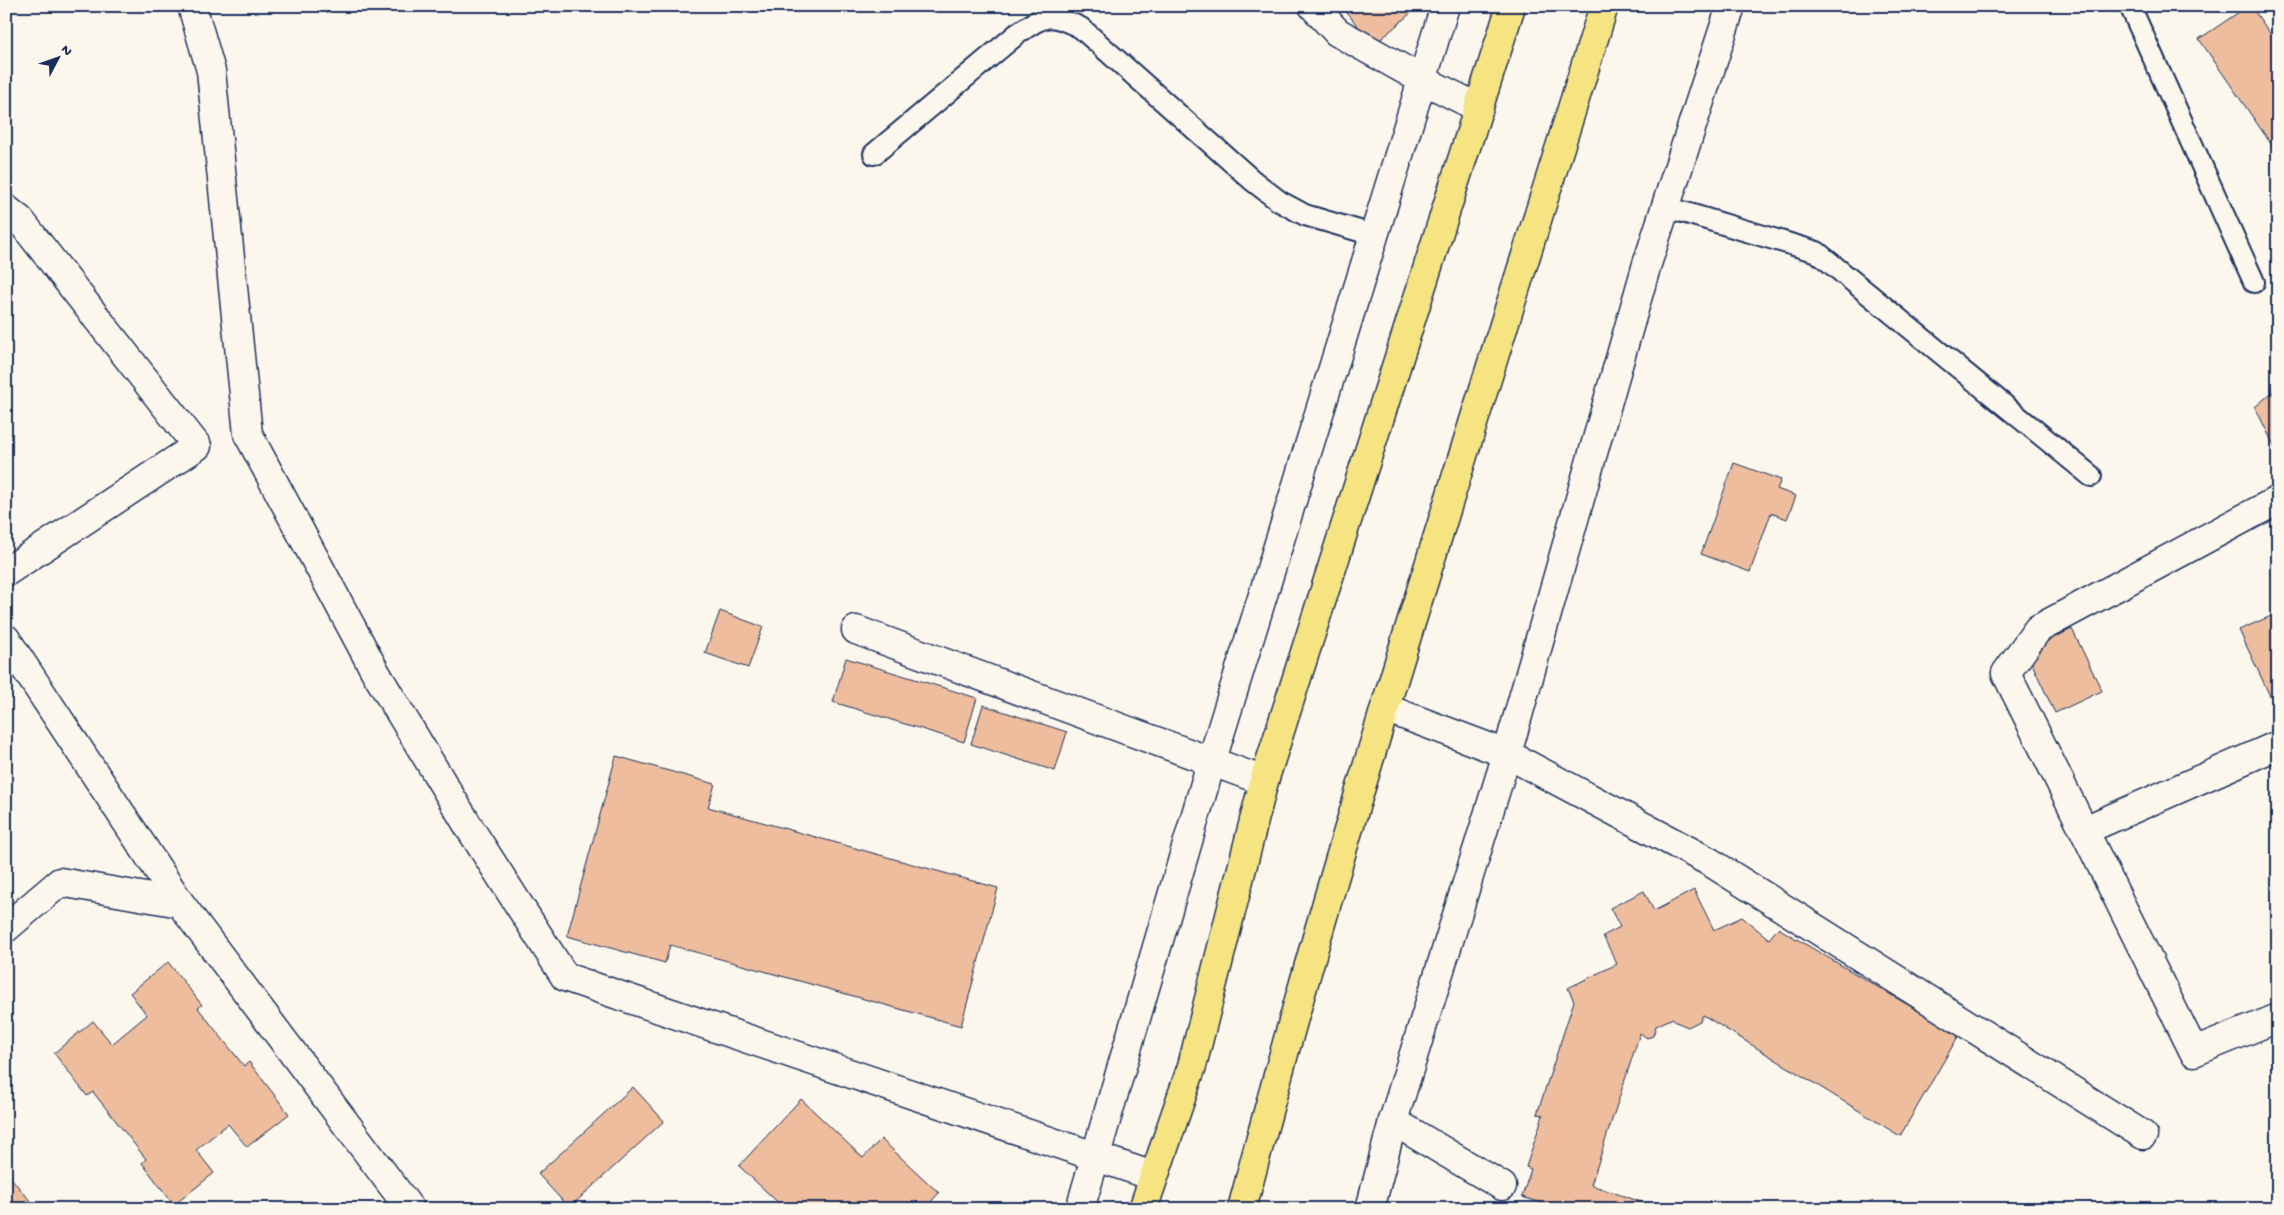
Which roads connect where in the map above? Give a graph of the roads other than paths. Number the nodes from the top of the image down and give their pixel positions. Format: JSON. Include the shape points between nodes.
{"nodes":[{"id":1,"x":192,"y":6,"type":"edge"},
{"id":2,"x":1313,"y":6,"type":"edge"},
{"id":3,"x":1445,"y":6,"type":"edge"},
{"id":4,"x":1512,"y":6,"type":"edge"},
{"id":5,"x":1604,"y":6,"type":"edge"},
{"id":6,"x":1731,"y":6,"type":"edge"},
{"id":7,"x":2130,"y":6,"type":"edge"},
{"id":8,"x":1421,"y":80,"type":"junction"},
{"id":9,"x":1479,"y":108,"type":"junction"},
{"id":10,"x":874,"y":154,"type":"dead end"},
{"id":11,"x":1666,"y":207,"type":"junction"},
{"id":12,"x":6,"y":209,"type":"edge"},
{"id":13,"x":1373,"y":235,"type":"junction"},
{"id":14,"x":2254,"y":282,"type":"dead end"},
{"id":15,"x":2091,"y":476,"type":"dead end"},
{"id":16,"x":2277,"y":502,"type":"edge"},
{"id":17,"x":6,"y":572,"type":"edge"},
{"id":18,"x":856,"y":630,"type":"dead end"},
{"id":19,"x":6,"y":639,"type":"edge"},
{"id":20,"x":1385,"y":708,"type":"junction"},
{"id":21,"x":2278,"y":745,"type":"edge"},
{"id":22,"x":1507,"y":754,"type":"junction"},
{"id":23,"x":1211,"y":762,"type":"junction"},
{"id":24,"x":1264,"y":780,"type":"junction"},
{"id":25,"x":2085,"y":830,"type":"junction"},
{"id":26,"x":180,"y":903,"type":"junction"},
{"id":27,"x":6,"y":928,"type":"edge"},
{"id":28,"x":2278,"y":1018,"type":"edge"},
{"id":29,"x":1393,"y":1121,"type":"junction"},
{"id":30,"x":2142,"y":1135,"type":"dead end"},
{"id":31,"x":1096,"y":1157,"type":"junction"},
{"id":32,"x":1154,"y":1176,"type":"junction"},
{"id":33,"x":1502,"y":1186,"type":"dead end"},
{"id":34,"x":410,"y":1209,"type":"edge"},
{"id":35,"x":1080,"y":1209,"type":"edge"},
{"id":36,"x":1143,"y":1209,"type":"edge"},
{"id":37,"x":1242,"y":1209,"type":"edge"},
{"id":38,"x":1370,"y":1209,"type":"edge"}],
"edges":[{"from":1,"to":31,"type":"street","via":[[211,71],[248,434],[376,673],[565,977]]},
{"from":2,"to":8,"type":"street","via":[[1337,32]]},
{"from":3,"to":8,"type":"street"},
{"from":4,"to":9,"type":"main road"},
{"from":5,"to":20,"type":"main road"},
{"from":6,"to":11,"type":"street"},
{"from":7,"to":14,"type":"lane"},
{"from":8,"to":9,"type":"street"},
{"from":8,"to":13,"type":"street"},
{"from":9,"to":24,"type":"main road"},
{"from":10,"to":13,"type":"lane","via":[[1018,34],[1040,18],[1058,16],[1081,28],[1279,201],[1305,215]]},
{"from":11,"to":15,"type":"lane","via":[[1817,252]]},
{"from":11,"to":22,"type":"street"},
{"from":12,"to":17,"type":"street","via":[[20,220],[197,446]]},
{"from":13,"to":23,"type":"street"},
{"from":16,"to":25,"type":"street","via":[[2038,629],[2006,673]]},
{"from":18,"to":23,"type":"street"},
{"from":19,"to":26,"type":"street"},
{"from":20,"to":22,"type":"street"},
{"from":20,"to":37,"type":"main road","via":[[1287,1036]]},
{"from":21,"to":25,"type":"street"},
{"from":22,"to":29,"type":"street"},
{"from":22,"to":30,"type":"street","via":[[1710,862]]},
{"from":23,"to":24,"type":"street"},
{"from":23,"to":31,"type":"street"},
{"from":24,"to":32,"type":"main road","via":[[1192,1066]]},
{"from":25,"to":28,"type":"street","via":[[2194,1052]]},
{"from":26,"to":27,"type":"street","via":[[60,882]]},
{"from":26,"to":34,"type":"street"},
{"from":29,"to":33,"type":"street"},
{"from":29,"to":38,"type":"street"},
{"from":31,"to":32,"type":"street"},
{"from":31,"to":35,"type":"street"},
{"from":32,"to":36,"type":"main road"}]}
